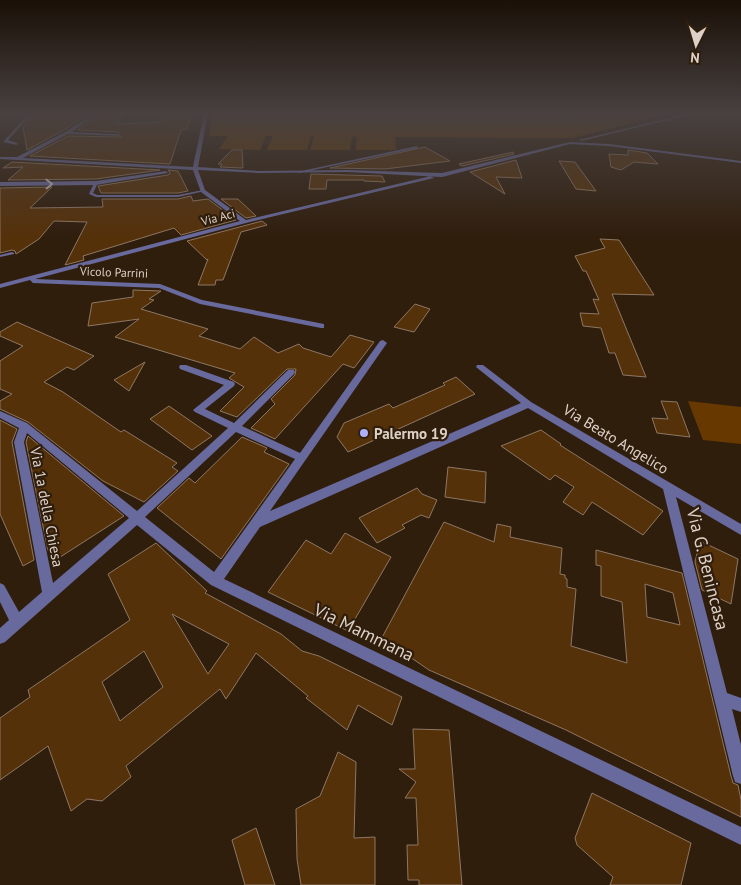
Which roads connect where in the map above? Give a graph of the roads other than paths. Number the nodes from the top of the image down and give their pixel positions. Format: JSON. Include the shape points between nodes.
{"nodes":[{"id":1,"x":27,"y":154,"type":"edge"},
{"id":2,"x":198,"y":154,"type":"edge"},
{"id":3,"x":383,"y":154,"type":"edge"},
{"id":4,"x":525,"y":154,"type":"edge"},
{"id":5,"x":681,"y":154,"type":"edge"},
{"id":6,"x":0,"y":158,"type":"edge"},
{"id":7,"x":18,"y":159,"type":"junction"},
{"id":8,"x":741,"y":162,"type":"edge"},
{"id":9,"x":180,"y":168,"type":"junction"},
{"id":10,"x":195,"y":169,"type":"junction"},
{"id":11,"x":299,"y":172,"type":"junction"},
{"id":12,"x":442,"y":175,"type":"junction"},
{"id":13,"x":96,"y":183,"type":"junction"},
{"id":14,"x":0,"y":184,"type":"edge"},
{"id":15,"x":204,"y":191,"type":"junction"},
{"id":16,"x":245,"y":222,"type":"junction"},
{"id":17,"x":12,"y":253,"type":"dead end"},
{"id":18,"x":0,"y":256,"type":"edge"},
{"id":19,"x":20,"y":281,"type":"junction"},
{"id":20,"x":0,"y":286,"type":"edge"},
{"id":21,"x":322,"y":326,"type":"dead end"},
{"id":22,"x":383,"y":343,"type":"dead end"},
{"id":23,"x":183,"y":366,"type":"dead end"},
{"id":24,"x":480,"y":367,"type":"dead end"},
{"id":25,"x":291,"y":372,"type":"dead end"},
{"id":26,"x":528,"y":404,"type":"junction"},
{"id":27,"x":0,"y":414,"type":"edge"},
{"id":28,"x":24,"y":426,"type":"junction"},
{"id":29,"x":236,"y":428,"type":"junction"},
{"id":30,"x":302,"y":458,"type":"junction"},
{"id":31,"x":668,"y":487,"type":"junction"},
{"id":32,"x":139,"y":518,"type":"junction"},
{"id":33,"x":256,"y":523,"type":"junction"},
{"id":34,"x":741,"y":530,"type":"edge"},
{"id":35,"x":215,"y":581,"type":"junction"},
{"id":36,"x":0,"y":589,"type":"edge"},
{"id":37,"x":49,"y":595,"type":"junction"},
{"id":38,"x":17,"y":622,"type":"junction"},
{"id":39,"x":0,"y":637,"type":"edge"},
{"id":40,"x":721,"y":698,"type":"junction"},
{"id":41,"x":741,"y":705,"type":"edge"},
{"id":42,"x":741,"y":776,"type":"edge"},
{"id":43,"x":741,"y":836,"type":"edge"}],
"edges":[{"from":1,"to":7,"type":"street"},
{"from":2,"to":10,"type":"street"},
{"from":3,"to":11,"type":"lane"},
{"from":4,"to":12,"type":"street","name":"Via Aci"},
{"from":5,"to":8,"type":"street"},
{"from":6,"to":7,"type":"street"},
{"from":7,"to":9,"type":"street"},
{"from":9,"to":10,"type":"street"},
{"from":9,"to":13,"type":"street"},
{"from":10,"to":11,"type":"street"},
{"from":10,"to":15,"type":"street"},
{"from":11,"to":12,"type":"street"},
{"from":12,"to":16,"type":"street","name":"Via Aci"},
{"from":14,"to":13,"type":"street","one_way":true},
{"from":13,"to":15,"type":"lane","via":[[91,194],[96,196],[178,196]]},
{"from":15,"to":16,"type":"street"},
{"from":16,"to":19,"type":"street","name":"Via Aci"},
{"from":17,"to":18,"type":"lane"},
{"from":19,"to":20,"type":"street","name":"Via Aci"},
{"from":19,"to":21,"type":"street","name":"Vicolo Parrini","via":[[160,286],[200,302]]},
{"from":22,"to":30,"type":"street"},
{"from":23,"to":29,"type":"street","via":[[231,384],[198,410]]},
{"from":24,"to":26,"type":"street","name":"Via Beato Angelico"},
{"from":25,"to":29,"type":"street"},
{"from":26,"to":31,"type":"street","name":"Via Beato Angelico"},
{"from":26,"to":33,"type":"street"},
{"from":27,"to":28,"type":"street","name":"Via Mammana"},
{"from":28,"to":32,"type":"street","name":"Via Mammana"},
{"from":28,"to":37,"type":"street","name":"Via 1a della Chiesa","via":[[19,442]]},
{"from":29,"to":30,"type":"street"},
{"from":29,"to":32,"type":"street"},
{"from":30,"to":33,"type":"street"},
{"from":31,"to":34,"type":"street","name":"Via Beato Angelico"},
{"from":31,"to":40,"type":"street","name":"Via G. Benincasa"},
{"from":32,"to":35,"type":"street","name":"Via Mammana"},
{"from":32,"to":37,"type":"street"},
{"from":33,"to":35,"type":"street"},
{"from":35,"to":43,"type":"street","name":"Via Mammana"},
{"from":36,"to":38,"type":"street"},
{"from":37,"to":38,"type":"street"},
{"from":38,"to":39,"type":"street"},
{"from":40,"to":41,"type":"street"},
{"from":40,"to":42,"type":"street","name":"Via G. Benincasa"}]}
